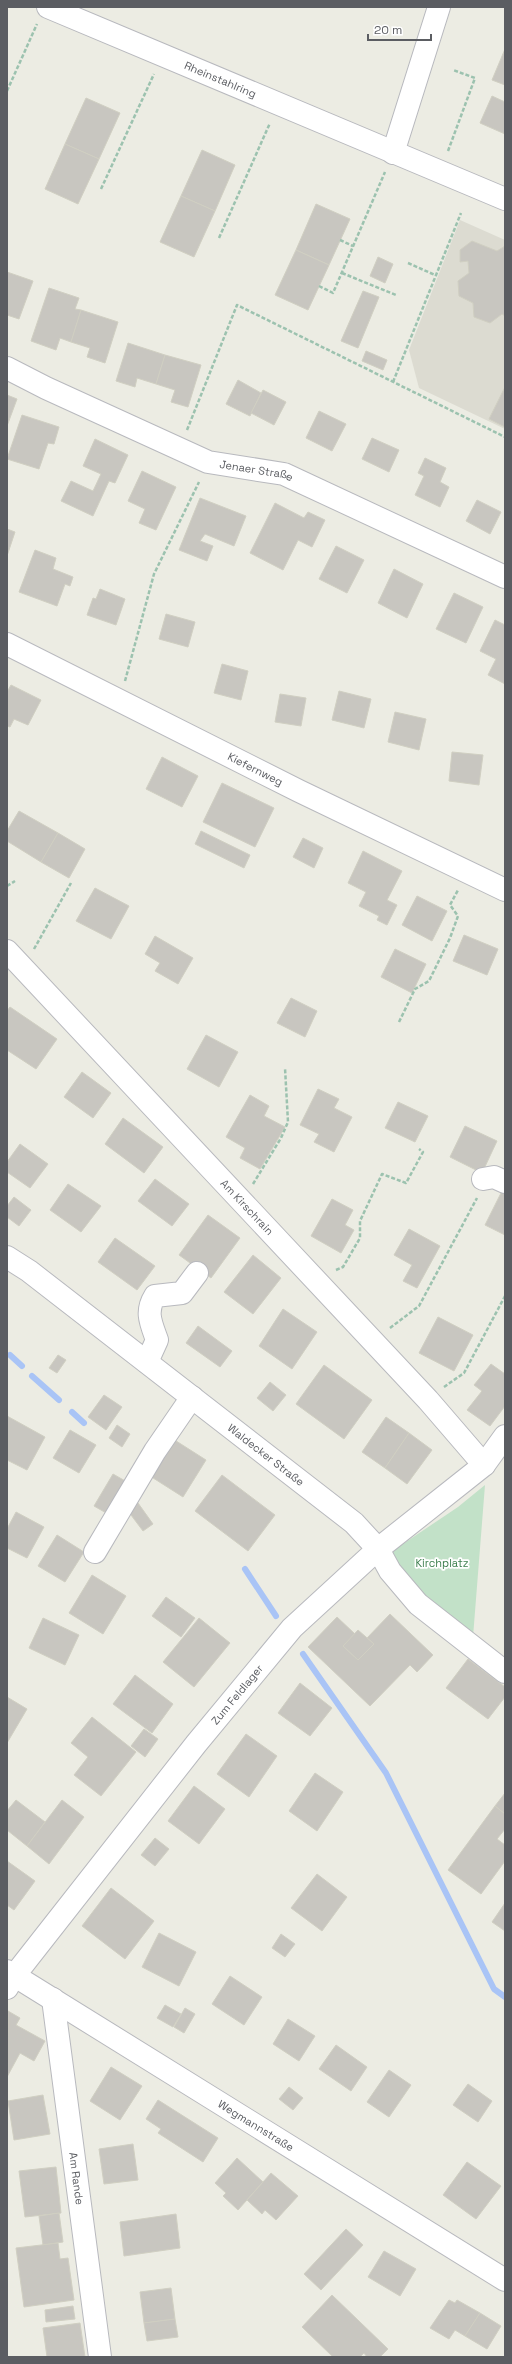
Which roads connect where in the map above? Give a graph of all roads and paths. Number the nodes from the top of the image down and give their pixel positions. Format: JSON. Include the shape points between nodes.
{"nodes":[{"id":1,"x":439,"y":7,"type":"edge"},
{"id":2,"x":44,"y":13,"type":"edge"},
{"id":3,"x":162,"y":55,"type":"junction"},
{"id":4,"x":453,"y":70,"type":"dead end"},
{"id":5,"x":7,"y":91,"type":"edge"},
{"id":6,"x":279,"y":105,"type":"junction"},
{"id":7,"x":452,"y":139,"type":"dead end"},
{"id":8,"x":393,"y":153,"type":"junction"},
{"id":9,"x":101,"y":189,"type":"dead end"},
{"id":10,"x":505,"y":199,"type":"edge"},
{"id":11,"x":461,"y":213,"type":"dead end"},
{"id":12,"x":219,"y":238,"type":"dead end"},
{"id":13,"x":340,"y":240,"type":"dead end"},
{"id":14,"x":353,"y":246,"type":"junction"},
{"id":15,"x":408,"y":263,"type":"dead end"},
{"id":16,"x":342,"y":273,"type":"junction"},
{"id":17,"x":436,"y":275,"type":"junction"},
{"id":18,"x":320,"y":286,"type":"dead end"},
{"id":19,"x":396,"y":295,"type":"dead end"},
{"id":20,"x":7,"y":368,"type":"edge"},
{"id":21,"x":393,"y":382,"type":"junction"},
{"id":22,"x":505,"y":437,"type":"edge"},
{"id":23,"x":179,"y":449,"type":"junction"},
{"id":24,"x":208,"y":462,"type":"junction"},
{"id":25,"x":505,"y":577,"type":"edge"},
{"id":26,"x":7,"y":644,"type":"edge"},
{"id":27,"x":120,"y":700,"type":"junction"},
{"id":28,"x":468,"y":871,"type":"junction"},
{"id":29,"x":15,"y":881,"type":"dead end"},
{"id":30,"x":71,"y":883,"type":"dead end"},
{"id":31,"x":7,"y":886,"type":"edge"},
{"id":32,"x":505,"y":890,"type":"edge"},
{"id":33,"x":7,"y":951,"type":"edge"},
{"id":34,"x":24,"y":968,"type":"junction"},
{"id":35,"x":400,"y":1022,"type":"dead end"},
{"id":36,"x":285,"y":1068,"type":"dead end"},
{"id":37,"x":419,"y":1149,"type":"dead end"},
{"id":38,"x":483,"y":1179,"type":"joint"},
{"id":39,"x":505,"y":1182,"type":"edge"},
{"id":40,"x":242,"y":1202,"type":"junction"},
{"id":41,"x":7,"y":1257,"type":"edge"},
{"id":42,"x":197,"y":1273,"type":"dead end"},
{"id":43,"x":315,"y":1280,"type":"junction"},
{"id":44,"x":505,"y":1296,"type":"edge"},
{"id":45,"x":371,"y":1340,"type":"junction"},
{"id":46,"x":147,"y":1362,"type":"junction"},
{"id":47,"x":192,"y":1397,"type":"junction"},
{"id":48,"x":428,"y":1400,"type":"junction"},
{"id":49,"x":505,"y":1436,"type":"edge"},
{"id":50,"x":484,"y":1465,"type":"junction"},
{"id":51,"x":378,"y":1549,"type":"junction"},
{"id":52,"x":95,"y":1552,"type":"dead end"},
{"id":53,"x":505,"y":1672,"type":"edge"},
{"id":54,"x":9,"y":1978,"type":"edge"},
{"id":55,"x":53,"y":1999,"type":"junction"},
{"id":56,"x":505,"y":2280,"type":"edge"},
{"id":57,"x":100,"y":2357,"type":"edge"}],
"edges":[{"from":1,"to":8,"type":"street"},
{"from":2,"to":3,"type":"street","name":"Rheinstahlring"},
{"from":2,"to":5,"type":"path"},
{"from":3,"to":6,"type":"street","name":"Rheinstahlring"},
{"from":3,"to":9,"type":"path"},
{"from":4,"to":7,"type":"path","via":[[475,78]]},
{"from":6,"to":8,"type":"street","name":"Rheinstahlring"},
{"from":6,"to":12,"type":"path"},
{"from":8,"to":10,"type":"street","name":"Rheinstahlring"},
{"from":8,"to":14,"type":"path"},
{"from":11,"to":17,"type":"path"},
{"from":13,"to":14,"type":"path"},
{"from":14,"to":16,"type":"path"},
{"from":15,"to":17,"type":"path"},
{"from":16,"to":18,"type":"path","via":[[333,293]]},
{"from":16,"to":19,"type":"path"},
{"from":17,"to":21,"type":"path"},
{"from":20,"to":23,"type":"street","name":"Jenaer Straße"},
{"from":21,"to":22,"type":"path"},
{"from":21,"to":23,"type":"path","via":[[237,305]]},
{"from":23,"to":24,"type":"street","name":"Jenaer Straße"},
{"from":24,"to":25,"type":"street","name":"Jenaer Straße","via":[[284,474]]},
{"from":24,"to":27,"type":"path","via":[[154,574]]},
{"from":26,"to":27,"type":"street","name":"Kiefernweg"},
{"from":27,"to":28,"type":"street","name":"Kiefernweg","via":[[299,791]]},
{"from":28,"to":32,"type":"street","name":"Kiefernweg"},
{"from":28,"to":35,"type":"path","via":[[450,905],[458,916],[450,938],[429,981],[415,989]]},
{"from":29,"to":31,"type":"path"},
{"from":30,"to":34,"type":"path"},
{"from":33,"to":34,"type":"street","name":"Am Kirschrain"},
{"from":34,"to":40,"type":"street","name":"Am Kirschrain"},
{"from":36,"to":40,"type":"path","via":[[288,1122]]},
{"from":37,"to":43,"type":"path","via":[[424,1152],[406,1183],[382,1174],[360,1221],[360,1238],[343,1267]]},
{"from":38,"to":39,"type":"street","via":[[494,1177]]},
{"from":38,"to":45,"type":"path","via":[[477,1201],[420,1306]]},
{"from":40,"to":43,"type":"street","name":"Am Kirschrain"},
{"from":41,"to":46,"type":"street","name":"Waldecker Straße"},
{"from":42,"to":46,"type":"street","via":[[182,1293],[154,1296],[148,1314],[157,1340]]},
{"from":43,"to":45,"type":"street","name":"Am Kirschrain"},
{"from":44,"to":48,"type":"path","via":[[464,1373]]},
{"from":45,"to":48,"type":"street","name":"Am Kirschrain"},
{"from":46,"to":47,"type":"street","name":"Waldecker Straße"},
{"from":47,"to":51,"type":"street","name":"Waldecker Straße","via":[[354,1523]]},
{"from":47,"to":52,"type":"street","via":[[155,1451]]},
{"from":48,"to":50,"type":"street","name":"Am Kirschrain"},
{"from":49,"to":50,"type":"street","name":"Zum Feldlager"},
{"from":50,"to":51,"type":"street","name":"Zum Feldlager"},
{"from":51,"to":53,"type":"street","name":"Waldecker Straße","via":[[390,1571],[418,1604]]},
{"from":51,"to":54,"type":"street","name":"Zum Feldlager","via":[[292,1628]]},
{"from":54,"to":55,"type":"street","name":"Wegmannstraße"},
{"from":55,"to":56,"type":"street","name":"Wegmannstraße"},
{"from":55,"to":57,"type":"street","name":"Am Rande"}]}
